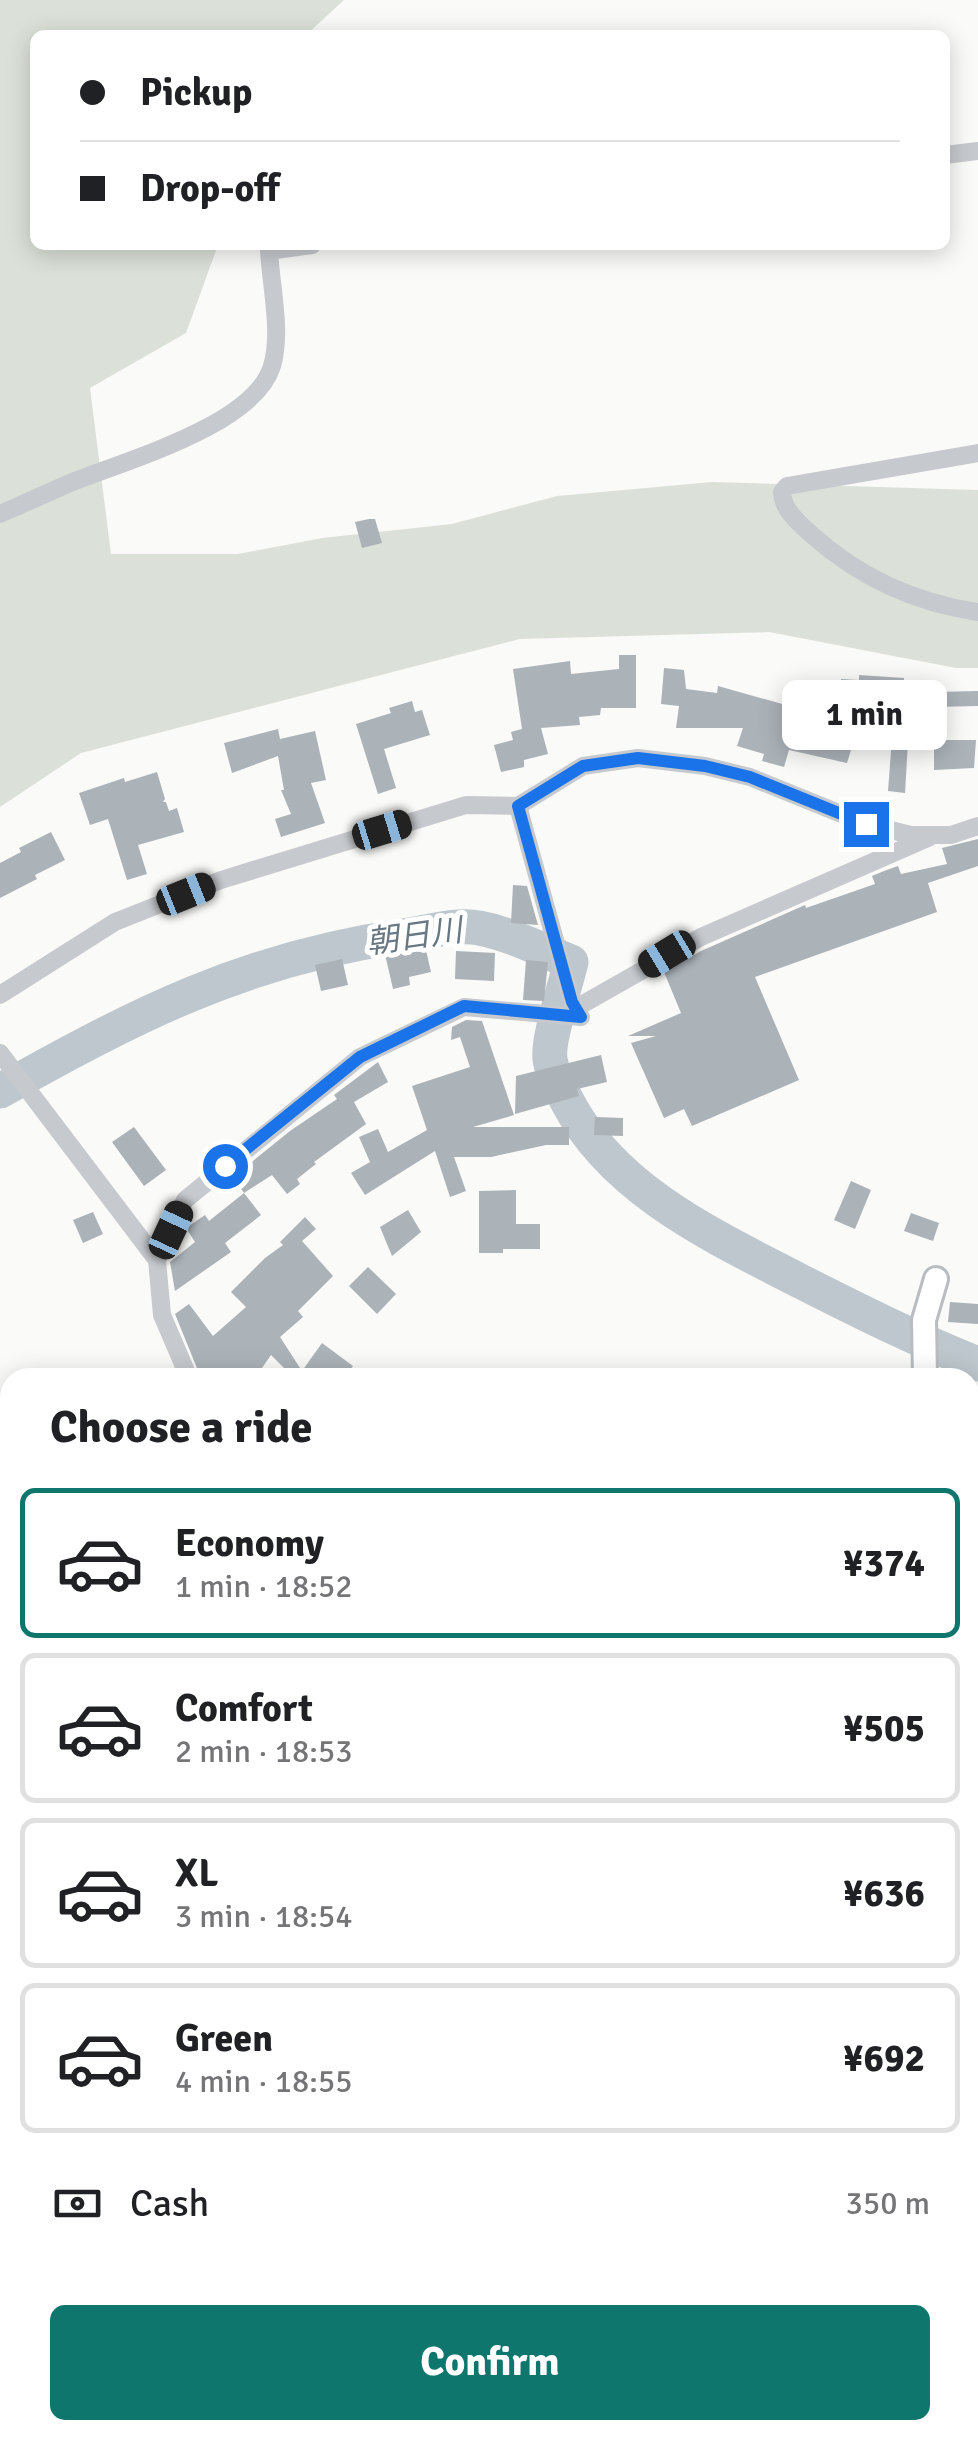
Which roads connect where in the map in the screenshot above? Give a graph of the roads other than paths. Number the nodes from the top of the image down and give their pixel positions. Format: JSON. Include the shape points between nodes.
{"nodes":[{"id":1,"x":978,"y":150,"type":"edge"},
{"id":2,"x":950,"y":154,"type":"edge"},
{"id":3,"x":276,"y":250,"type":"edge"},
{"id":4,"x":978,"y":453,"type":"edge"},
{"id":5,"x":0,"y":514,"type":"edge"},
{"id":6,"x":978,"y":612,"type":"edge"},
{"id":7,"x":518,"y":806,"type":"junction"},
{"id":8,"x":978,"y":826,"type":"edge"},
{"id":9,"x":938,"y":833,"type":"junction"},
{"id":10,"x":0,"y":995,"type":"edge"},
{"id":11,"x":576,"y":1008,"type":"junction"},
{"id":12,"x":0,"y":1053,"type":"edge"},
{"id":13,"x":156,"y":1260,"type":"junction"},
{"id":14,"x":936,"y":1279,"type":"dead end"},
{"id":15,"x":186,"y":1368,"type":"edge"},
{"id":16,"x":925,"y":1368,"type":"edge"}],
"edges":[{"from":1,"to":2,"type":"street"},
{"from":3,"to":5,"type":"street","via":[[269,251],[276,348],[271,370],[244,403],[162,447]]},
{"from":4,"to":6,"type":"street","via":[[782,492],[796,520],[841,561],[893,588]]},
{"from":7,"to":9,"type":"street","via":[[583,766],[638,758],[750,777],[866,824],[912,835]]},
{"from":7,"to":10,"type":"street","via":[[466,804],[222,880],[115,922]]},
{"from":7,"to":11,"type":"street"},
{"from":8,"to":9,"type":"street"},
{"from":9,"to":11,"type":"street","via":[[701,937]]},
{"from":11,"to":13,"type":"street","via":[[581,1017],[464,1006],[360,1057],[185,1200]]},
{"from":12,"to":13,"type":"street"},
{"from":13,"to":15,"type":"street","via":[[162,1315]]},
{"from":14,"to":16,"type":"street","via":[[924,1320]]}]}
